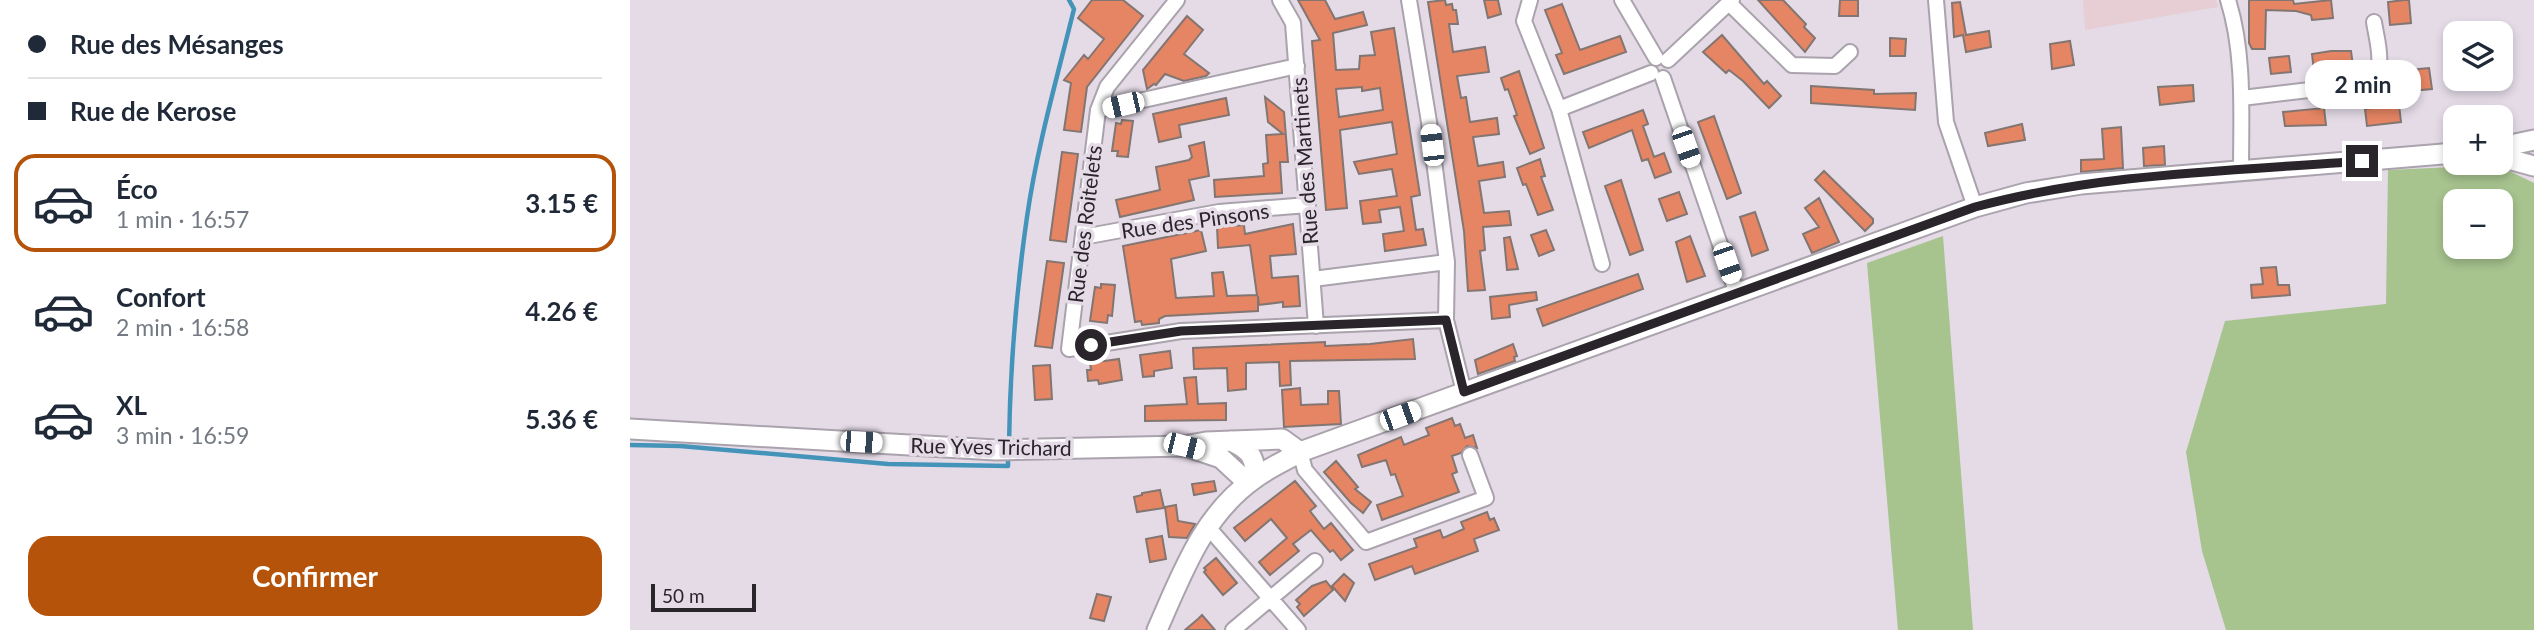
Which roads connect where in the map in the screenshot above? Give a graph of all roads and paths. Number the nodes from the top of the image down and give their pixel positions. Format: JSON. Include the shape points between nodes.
{"nodes":[{"id":1,"x":1177,"y":0,"type":"edge"},
{"id":2,"x":1280,"y":0,"type":"edge"},
{"id":3,"x":1409,"y":0,"type":"edge"},
{"id":4,"x":1530,"y":0,"type":"edge"},
{"id":5,"x":1622,"y":0,"type":"edge"},
{"id":6,"x":1936,"y":0,"type":"edge"},
{"id":7,"x":2228,"y":0,"type":"edge"},
{"id":8,"x":1730,"y":1,"type":"edge"},
{"id":9,"x":2374,"y":22,"type":"dead end"},
{"id":10,"x":1850,"y":52,"type":"dead end"},
{"id":11,"x":1297,"y":66,"type":"junction"},
{"id":12,"x":1660,"y":67,"type":"junction"},
{"id":13,"x":2242,"y":97,"type":"junction"},
{"id":14,"x":1559,"y":109,"type":"junction"},
{"id":15,"x":1098,"y":110,"type":"junction"},
{"id":16,"x":2534,"y":140,"type":"edge"},
{"id":17,"x":2513,"y":145,"type":"edge"},
{"id":18,"x":2443,"y":154,"type":"edge"},
{"id":19,"x":2513,"y":160,"type":"edge"},
{"id":20,"x":2534,"y":166,"type":"edge"},
{"id":21,"x":2241,"y":171,"type":"junction"},
{"id":22,"x":1308,"y":205,"type":"junction"},
{"id":23,"x":1975,"y":207,"type":"junction"},
{"id":24,"x":1083,"y":237,"type":"junction"},
{"id":25,"x":1447,"y":262,"type":"junction"},
{"id":26,"x":1602,"y":264,"type":"dead end"},
{"id":27,"x":1313,"y":279,"type":"junction"},
{"id":28,"x":1737,"y":294,"type":"junction"},
{"id":29,"x":1446,"y":320,"type":"junction"},
{"id":30,"x":1316,"y":326,"type":"junction"},
{"id":31,"x":1464,"y":392,"type":"junction"},
{"id":32,"x":630,"y":429,"type":"edge"},
{"id":33,"x":1231,"y":441,"type":"junction"},
{"id":34,"x":1184,"y":446,"type":"junction"},
{"id":35,"x":1300,"y":452,"type":"junction"},
{"id":36,"x":1471,"y":455,"type":"dead end"},
{"id":37,"x":1251,"y":481,"type":"junction"},
{"id":38,"x":1206,"y":526,"type":"junction"},
{"id":39,"x":1315,"y":561,"type":"dead end"},
{"id":40,"x":1270,"y":598,"type":"junction"},
{"id":41,"x":1157,"y":630,"type":"edge"},
{"id":42,"x":1233,"y":630,"type":"edge"},
{"id":43,"x":1297,"y":630,"type":"edge"}],
"edges":[{"from":1,"to":15,"type":"street","name":"Rue des Roitelets","via":[[1107,87]]},
{"from":2,"to":11,"type":"street","name":"Rue des Martinets","via":[[1293,23]]},
{"from":3,"to":25,"type":"street"},
{"from":4,"to":14,"type":"street","via":[[1524,21]]},
{"from":5,"to":12,"type":"street"},
{"from":6,"to":23,"type":"street","via":[[1946,122]]},
{"from":7,"to":13,"type":"street","via":[[2234,17]]},
{"from":8,"to":10,"type":"street","via":[[1792,65],[1835,66]]},
{"from":8,"to":12,"type":"street"},
{"from":9,"to":13,"type":"street","via":[[2379,68],[2368,83]]},
{"from":11,"to":15,"type":"street"},
{"from":11,"to":22,"type":"street","name":"Rue des Martinets"},
{"from":12,"to":14,"type":"street","via":[[1634,82]]},
{"from":12,"to":28,"type":"street"},
{"from":13,"to":21,"type":"street"},
{"from":14,"to":26,"type":"street"},
{"from":15,"to":24,"type":"street","name":"Rue des Roitelets"},
{"from":16,"to":17,"type":"main road"},
{"from":18,"to":21,"type":"main road"},
{"from":19,"to":20,"type":"main road"},
{"from":21,"to":23,"type":"main road","via":[[2081,184]]},
{"from":22,"to":24,"type":"street","name":"Rue des Pinsons","via":[[1219,212]]},
{"from":22,"to":27,"type":"street","name":"Rue des Martinets"},
{"from":23,"to":28,"type":"main road"},
{"from":24,"to":30,"type":"street","name":"Rue des Roitelets","via":[[1069,349],[1181,331]]},
{"from":25,"to":27,"type":"street"},
{"from":25,"to":29,"type":"street"},
{"from":27,"to":30,"type":"street","name":"Rue des Martinets"},
{"from":28,"to":31,"type":"main road"},
{"from":29,"to":30,"type":"street"},
{"from":29,"to":31,"type":"street"},
{"from":31,"to":35,"type":"main road"},
{"from":32,"to":34,"type":"main road","name":"Rue Yves Trichard","via":[[996,450]]},
{"from":33,"to":34,"type":"main road"},
{"from":33,"to":35,"type":"main road","via":[[1282,439]]},
{"from":33,"to":37,"type":"main road","via":[[1254,460]]},
{"from":34,"to":37,"type":"main road","via":[[1221,458]]},
{"from":35,"to":36,"type":"street","via":[[1306,470],[1366,542],[1486,498]]},
{"from":35,"to":37,"type":"main road"},
{"from":37,"to":38,"type":"main road"},
{"from":38,"to":40,"type":"street"},
{"from":38,"to":41,"type":"main road"},
{"from":39,"to":40,"type":"street"},
{"from":40,"to":42,"type":"street"},
{"from":40,"to":43,"type":"street"}]}
